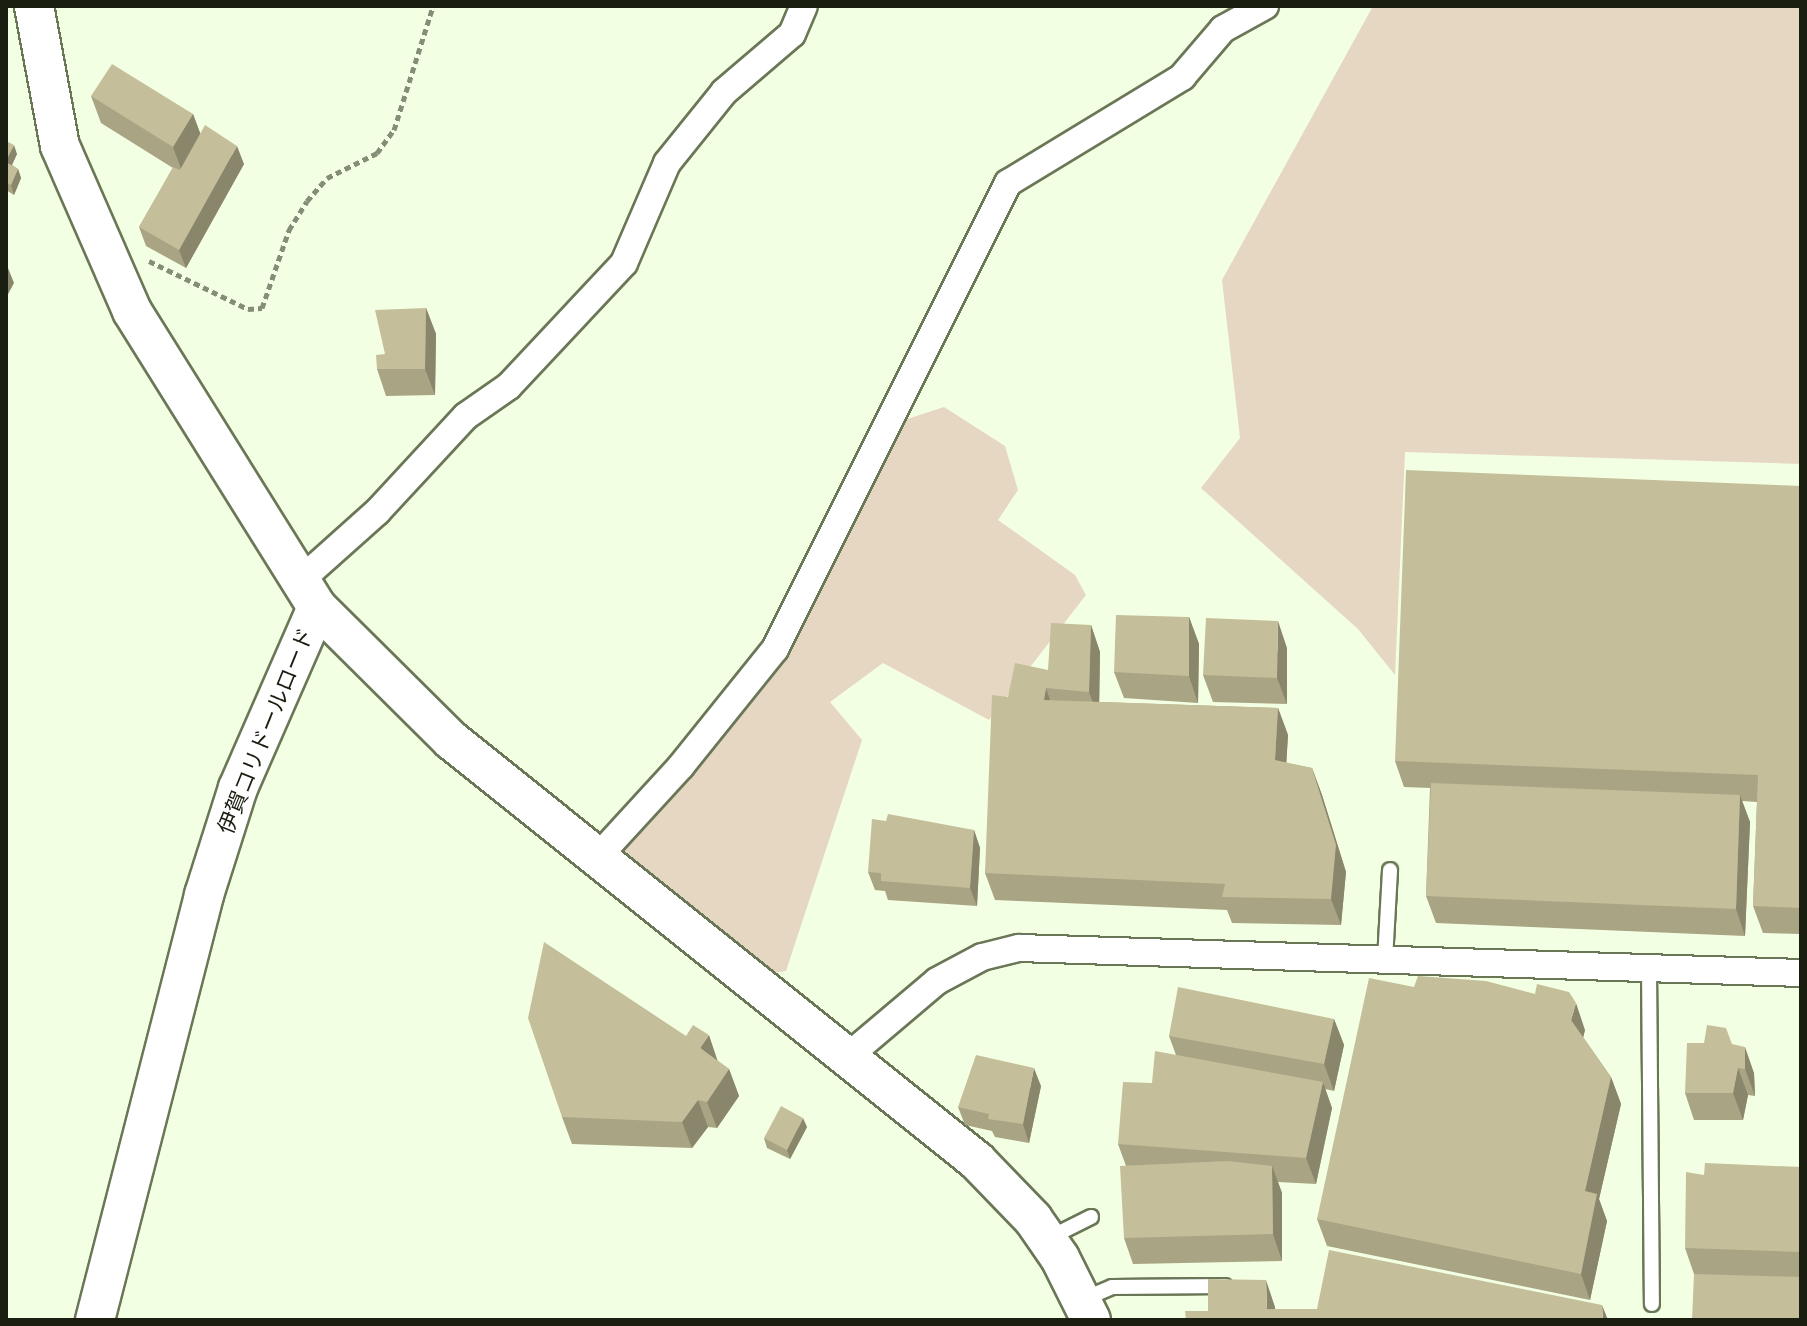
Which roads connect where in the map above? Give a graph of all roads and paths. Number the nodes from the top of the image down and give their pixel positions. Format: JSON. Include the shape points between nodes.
{"nodes":[{"id":1,"x":34,"y":6,"type":"edge"},
{"id":2,"x":433,"y":6,"type":"edge"},
{"id":3,"x":804,"y":6,"type":"edge"},
{"id":4,"x":1265,"y":6,"type":"edge"},
{"id":5,"x":106,"y":251,"type":"junction"},
{"id":6,"x":310,"y":593,"type":"junction"},
{"id":7,"x":595,"y":860,"type":"junction"},
{"id":8,"x":1390,"y":870,"type":"dead end"},
{"id":9,"x":1385,"y":960,"type":"junction"},
{"id":10,"x":1649,"y":969,"type":"junction"},
{"id":11,"x":1801,"y":973,"type":"edge"},
{"id":12,"x":846,"y":1058,"type":"junction"},
{"id":13,"x":1091,"y":1217,"type":"dead end"},
{"id":14,"x":1047,"y":1239,"type":"junction"},
{"id":15,"x":1238,"y":1286,"type":"edge"},
{"id":16,"x":1652,"y":1304,"type":"dead end"},
{"id":17,"x":1087,"y":1310,"type":"edge"},
{"id":18,"x":95,"y":1320,"type":"edge"}],
"edges":[{"from":1,"to":5,"type":"street","via":[[60,146]]},
{"from":2,"to":5,"type":"path","via":[[394,130],[377,153],[327,178],[307,201],[289,230],[262,308],[248,309],[124,245]]},
{"from":3,"to":6,"type":"street","via":[[792,34],[724,92],[667,163],[624,263],[509,386],[466,416]]},
{"from":4,"to":7,"type":"street","via":[[1223,29],[1182,77],[1008,183],[775,649],[681,766]]},
{"from":5,"to":6,"type":"street","via":[[132,311]]},
{"from":6,"to":7,"type":"street","via":[[451,740]]},
{"from":6,"to":18,"type":"street","name":"伊賀コリドールロード","via":[[296,647],[234,801]]},
{"from":7,"to":12,"type":"street"},
{"from":8,"to":9,"type":"lane"},
{"from":9,"to":10,"type":"street"},
{"from":9,"to":12,"type":"street","via":[[1019,948],[982,957],[937,981]]},
{"from":10,"to":11,"type":"street"},
{"from":10,"to":16,"type":"lane"},
{"from":12,"to":14,"type":"street","via":[[977,1161]]},
{"from":13,"to":14,"type":"lane"},
{"from":14,"to":17,"type":"street"},
{"from":15,"to":17,"type":"lane","via":[[1112,1287]]}]}
